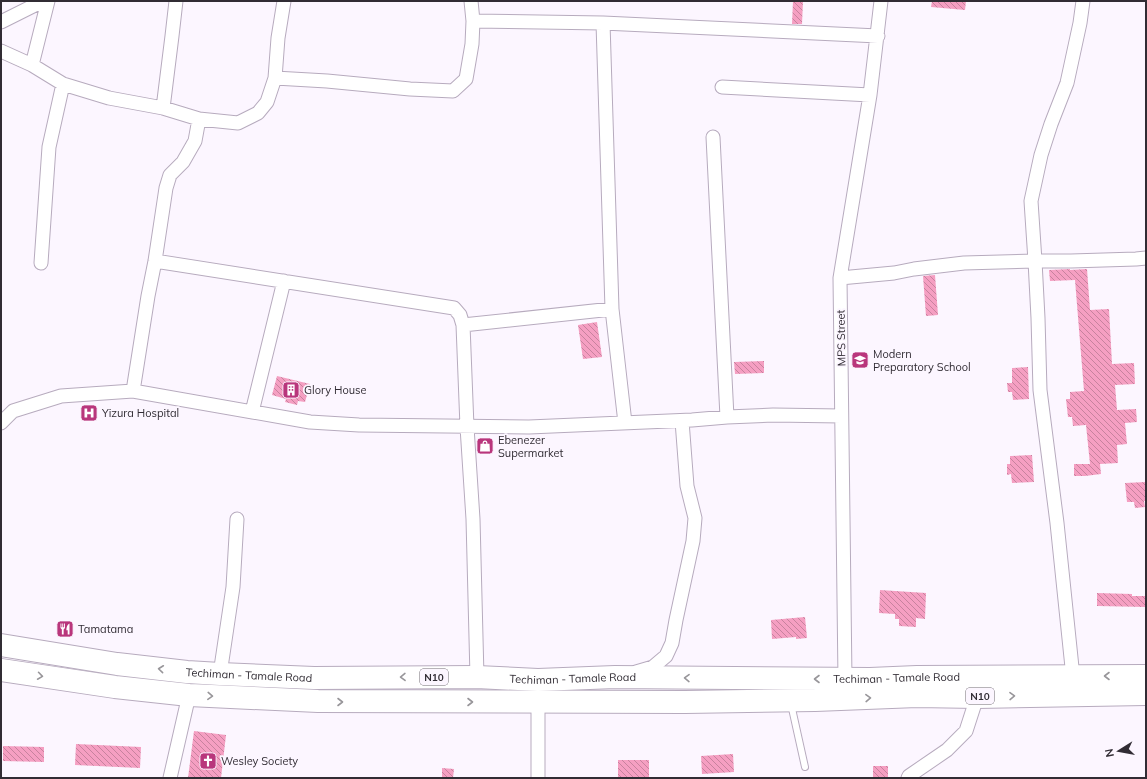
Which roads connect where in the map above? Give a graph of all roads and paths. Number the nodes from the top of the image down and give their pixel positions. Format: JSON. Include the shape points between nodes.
{"nodes":[{"id":1,"x":44,"y":1,"type":"edge"},
{"id":2,"x":48,"y":1,"type":"edge"},
{"id":3,"x":176,"y":1,"type":"edge"},
{"id":4,"x":284,"y":1,"type":"edge"},
{"id":5,"x":471,"y":1,"type":"edge"},
{"id":6,"x":881,"y":1,"type":"edge"},
{"id":7,"x":1083,"y":1,"type":"edge"},
{"id":8,"x":473,"y":21,"type":"junction"},
{"id":9,"x":1,"y":22,"type":"edge"},
{"id":10,"x":603,"y":23,"type":"junction"},
{"id":11,"x":878,"y":36,"type":"junction"},
{"id":12,"x":1,"y":51,"type":"edge"},
{"id":13,"x":32,"y":65,"type":"junction"},
{"id":14,"x":276,"y":78,"type":"junction"},
{"id":15,"x":63,"y":84,"type":"junction"},
{"id":16,"x":722,"y":87,"type":"dead end"},
{"id":17,"x":870,"y":94,"type":"junction"},
{"id":18,"x":164,"y":108,"type":"junction"},
{"id":19,"x":199,"y":119,"type":"junction"},
{"id":20,"x":714,"y":137,"type":"dead end"},
{"id":21,"x":1146,"y":258,"type":"edge"},
{"id":22,"x":155,"y":260,"type":"junction"},
{"id":23,"x":1035,"y":261,"type":"junction"},
{"id":24,"x":41,"y":263,"type":"dead end"},
{"id":25,"x":840,"y":278,"type":"junction"},
{"id":26,"x":284,"y":281,"type":"junction"},
{"id":27,"x":612,"y":309,"type":"junction"},
{"id":28,"x":463,"y":325,"type":"junction"},
{"id":29,"x":133,"y":390,"type":"junction"},
{"id":30,"x":252,"y":412,"type":"junction"},
{"id":31,"x":841,"y":416,"type":"junction"},
{"id":32,"x":727,"y":417,"type":"junction"},
{"id":33,"x":682,"y":420,"type":"junction"},
{"id":34,"x":1,"y":423,"type":"edge"},
{"id":35,"x":625,"y":423,"type":"junction"},
{"id":36,"x":467,"y":427,"type":"junction"},
{"id":37,"x":237,"y":519,"type":"dead end"},
{"id":38,"x":1,"y":645,"type":"edge"},
{"id":39,"x":1,"y":670,"type":"edge"},
{"id":40,"x":220,"y":674,"type":"junction"},
{"id":41,"x":1073,"y":676,"type":"junction"},
{"id":42,"x":1146,"y":676,"type":"edge"},
{"id":43,"x":477,"y":677,"type":"junction"},
{"id":44,"x":615,"y":678,"type":"junction"},
{"id":45,"x":845,"y":679,"type":"junction"},
{"id":46,"x":538,"y":680,"type":"junction"},
{"id":47,"x":1146,"y":694,"type":"edge"},
{"id":48,"x":189,"y":695,"type":"junction"},
{"id":49,"x":977,"y":696,"type":"junction"},
{"id":50,"x":790,"y":700,"type":"junction"},
{"id":51,"x":538,"y":702,"type":"junction"},
{"id":52,"x":805,"y":767,"type":"dead end"},
{"id":53,"x":170,"y":778,"type":"edge"},
{"id":54,"x":538,"y":778,"type":"edge"},
{"id":55,"x":908,"y":778,"type":"edge"}],
"edges":[{"from":1,"to":9,"type":"street"},
{"from":2,"to":13,"type":"street"},
{"from":3,"to":18,"type":"street"},
{"from":4,"to":14,"type":"street","via":[[278,38]]},
{"from":5,"to":8,"type":"street"},
{"from":6,"to":11,"type":"street","name":"MPS Street"},
{"from":7,"to":23,"type":"street","via":[[1067,83],[1041,155],[1031,201]]},
{"from":8,"to":10,"type":"street"},
{"from":8,"to":14,"type":"street","via":[[466,79],[452,90]]},
{"from":10,"to":11,"type":"street"},
{"from":10,"to":27,"type":"street"},
{"from":11,"to":17,"type":"street","name":"MPS Street"},
{"from":12,"to":13,"type":"street"},
{"from":13,"to":15,"type":"street"},
{"from":14,"to":19,"type":"street","via":[[267,102],[258,113],[238,123]]},
{"from":15,"to":18,"type":"street","via":[[109,98]]},
{"from":15,"to":24,"type":"street","via":[[49,147]]},
{"from":16,"to":17,"type":"street"},
{"from":17,"to":25,"type":"street","name":"MPS Street"},
{"from":18,"to":19,"type":"street"},
{"from":19,"to":22,"type":"street","via":[[195,141],[183,162],[170,175]]},
{"from":20,"to":32,"type":"street"},
{"from":21,"to":23,"type":"street"},
{"from":22,"to":26,"type":"street"},
{"from":22,"to":29,"type":"street"},
{"from":23,"to":25,"type":"street","via":[[964,263]]},
{"from":23,"to":41,"type":"street","via":[[1040,390]]},
{"from":25,"to":31,"type":"street","name":"MPS Street"},
{"from":26,"to":28,"type":"street","via":[[454,308],[460,315]]},
{"from":26,"to":30,"type":"street"},
{"from":27,"to":28,"type":"street"},
{"from":27,"to":35,"type":"street"},
{"from":28,"to":36,"type":"street"},
{"from":29,"to":30,"type":"street"},
{"from":29,"to":34,"type":"street","via":[[61,396],[14,411]]},
{"from":30,"to":36,"type":"street","via":[[310,422]]},
{"from":31,"to":32,"type":"street"},
{"from":31,"to":45,"type":"street","name":"MPS Street"},
{"from":32,"to":33,"type":"street"},
{"from":33,"to":35,"type":"street"},
{"from":33,"to":44,"type":"street","via":[[687,486],[695,518],[694,541],[672,643],[666,656],[652,667]]},
{"from":35,"to":36,"type":"street"},
{"from":36,"to":43,"type":"street","via":[[473,519]]},
{"from":37,"to":40,"type":"street","via":[[233,587]]},
{"from":40,"to":38,"type":"highway","name":"Techiman - Tamale Road","number":"N10","one_way":true,"via":[[117,664]]},
{"from":39,"to":48,"type":"highway","name":"Techiman - Tamale Road","number":"N10","one_way":true},
{"from":43,"to":40,"type":"highway","name":"Techiman - Tamale Road","number":"N10","one_way":true,"via":[[314,678]]},
{"from":42,"to":41,"type":"highway","name":"Techiman - Tamale Road","number":"N10","one_way":true},
{"from":41,"to":45,"type":"highway","name":"Techiman - Tamale Road","number":"N10"},
{"from":43,"to":46,"type":"highway","name":"Techiman - Tamale Road","number":"N10"},
{"from":45,"to":44,"type":"highway","name":"Techiman - Tamale Road","number":"N10","one_way":true},
{"from":44,"to":46,"type":"highway","name":"Techiman - Tamale Road","number":"N10"},
{"from":46,"to":51,"type":"highway"},
{"from":49,"to":47,"type":"highway","name":"Techiman - Tamale Road","number":"N10","one_way":true},
{"from":48,"to":51,"type":"highway","name":"Techiman - Tamale Road","number":"N10","one_way":true,"via":[[318,702]]},
{"from":48,"to":53,"type":"street"},
{"from":50,"to":49,"type":"highway","name":"Techiman - Tamale Road","number":"N10","one_way":true},
{"from":49,"to":55,"type":"street","via":[[966,731],[947,750]]},
{"from":50,"to":51,"type":"highway","name":"Techiman - Tamale Road","number":"N10"},
{"from":50,"to":52,"type":"lane"},
{"from":51,"to":54,"type":"street"}]}
